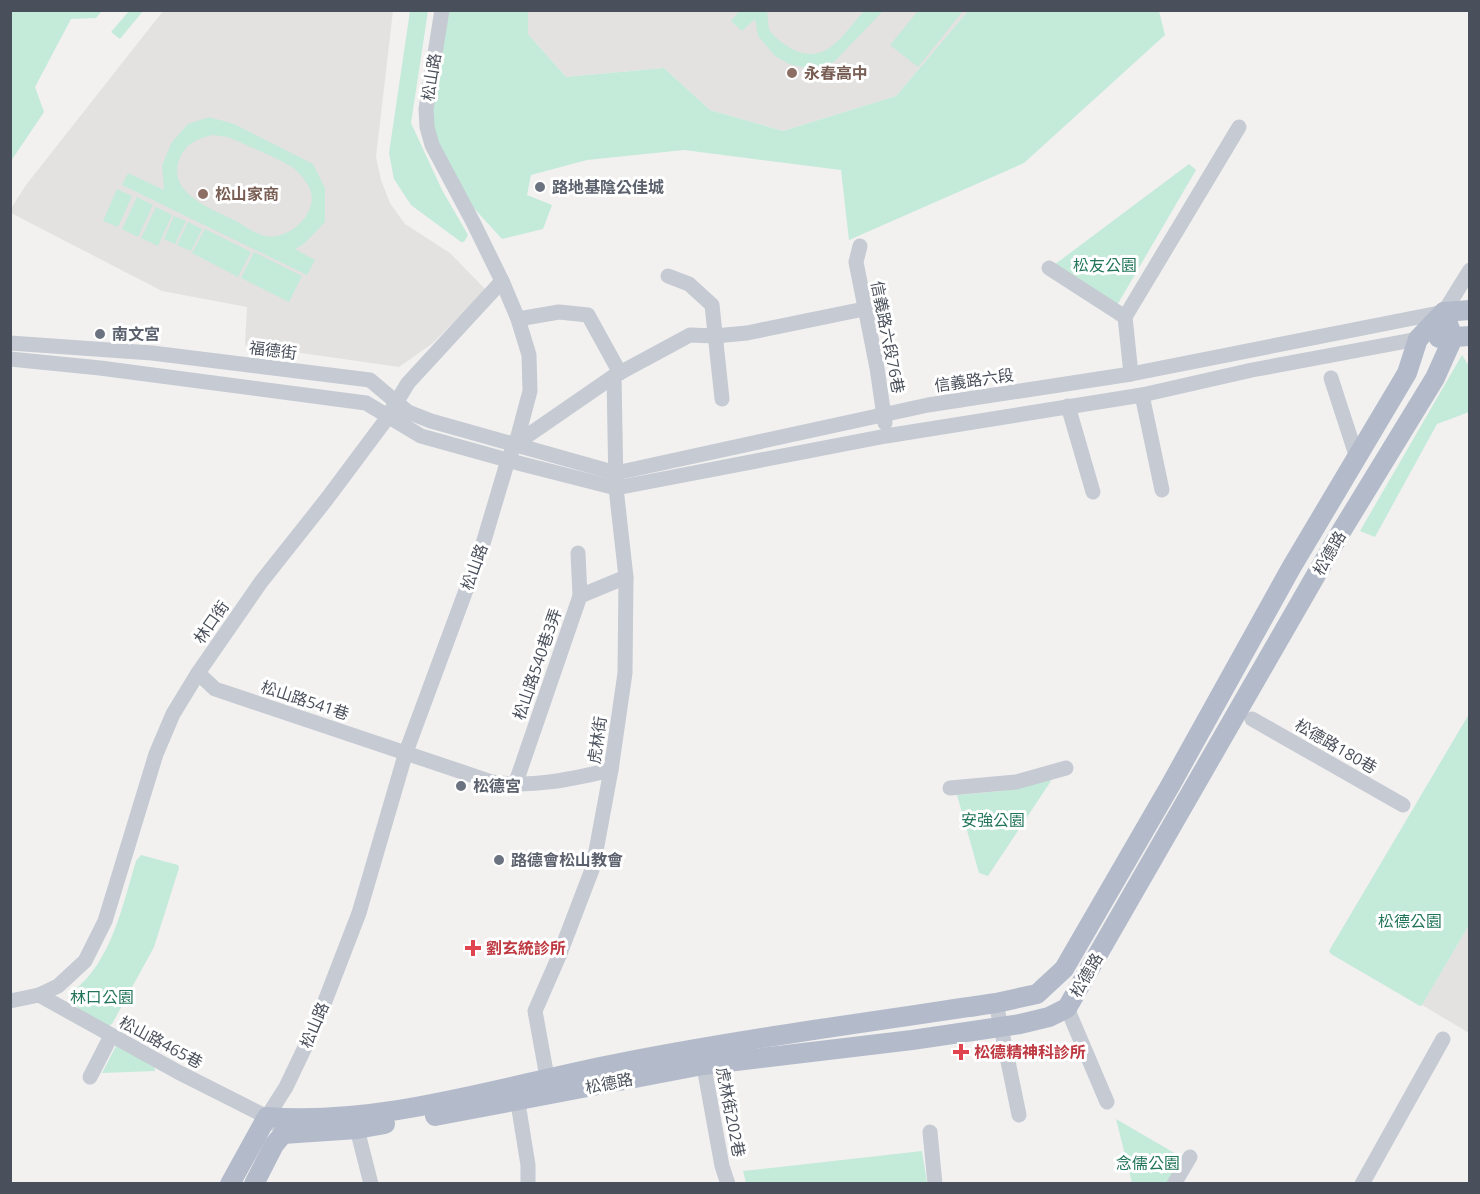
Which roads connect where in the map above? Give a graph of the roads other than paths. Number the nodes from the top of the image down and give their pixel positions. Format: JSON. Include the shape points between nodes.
{"nodes":[{"id":1,"x":442,"y":10,"type":"edge"},
{"id":2,"x":1239,"y":127,"type":"dead end"},
{"id":3,"x":860,"y":246,"type":"dead end"},
{"id":4,"x":1049,"y":268,"type":"dead end"},
{"id":5,"x":1470,"y":270,"type":"edge"},
{"id":6,"x":668,"y":276,"type":"dead end"},
{"id":7,"x":502,"y":281,"type":"junction"},
{"id":8,"x":864,"y":309,"type":"junction"},
{"id":9,"x":1470,"y":310,"type":"edge"},
{"id":10,"x":1443,"y":312,"type":"junction"},
{"id":11,"x":1125,"y":317,"type":"junction"},
{"id":12,"x":518,"y":319,"type":"junction"},
{"id":13,"x":715,"y":336,"type":"junction"},
{"id":14,"x":1461,"y":337,"type":"edge"},
{"id":15,"x":1418,"y":339,"type":"junction"},
{"id":16,"x":10,"y":343,"type":"edge"},
{"id":17,"x":10,"y":359,"type":"edge"},
{"id":18,"x":1131,"y":374,"type":"junction"},
{"id":19,"x":617,"y":375,"type":"junction"},
{"id":20,"x":1331,"y":378,"type":"dead end"},
{"id":21,"x":1142,"y":395,"type":"junction"},
{"id":22,"x":722,"y":399,"type":"dead end"},
{"id":23,"x":1068,"y":406,"type":"junction"},
{"id":24,"x":392,"y":409,"type":"junction"},
{"id":25,"x":884,"y":414,"type":"junction"},
{"id":26,"x":886,"y":436,"type":"junction"},
{"id":27,"x":514,"y":445,"type":"junction"},
{"id":28,"x":1357,"y":458,"type":"junction"},
{"id":29,"x":508,"y":460,"type":"junction"},
{"id":30,"x":616,"y":480,"type":"junction"},
{"id":31,"x":1162,"y":490,"type":"dead end"},
{"id":32,"x":1093,"y":492,"type":"dead end"},
{"id":33,"x":578,"y":553,"type":"dead end"},
{"id":34,"x":626,"y":577,"type":"junction"},
{"id":35,"x":580,"y":596,"type":"junction"},
{"id":36,"x":198,"y":673,"type":"junction"},
{"id":37,"x":1252,"y":719,"type":"dead end"},
{"id":38,"x":406,"y":752,"type":"junction"},
{"id":39,"x":1066,"y":768,"type":"dead end"},
{"id":40,"x":611,"y":770,"type":"junction"},
{"id":41,"x":515,"y":785,"type":"junction"},
{"id":42,"x":950,"y":788,"type":"dead end"},
{"id":43,"x":1402,"y":805,"type":"dead end"},
{"id":44,"x":39,"y":995,"type":"junction"},
{"id":45,"x":10,"y":1001,"type":"edge"},
{"id":46,"x":996,"y":1003,"type":"junction"},
{"id":47,"x":1067,"y":1008,"type":"junction"},
{"id":48,"x":1001,"y":1026,"type":"junction"},
{"id":49,"x":111,"y":1036,"type":"junction"},
{"id":50,"x":1443,"y":1039,"type":"dead end"},
{"id":51,"x":702,"y":1056,"type":"junction"},
{"id":52,"x":90,"y":1077,"type":"dead end"},
{"id":53,"x":549,"y":1086,"type":"junction"},
{"id":54,"x":516,"y":1093,"type":"junction"},
{"id":55,"x":1107,"y":1102,"type":"dead end"},
{"id":56,"x":1019,"y":1115,"type":"dead end"},
{"id":57,"x":267,"y":1117,"type":"junction"},
{"id":58,"x":357,"y":1129,"type":"junction"},
{"id":59,"x":930,"y":1132,"type":"dead end"},
{"id":60,"x":284,"y":1134,"type":"junction"},
{"id":61,"x":1190,"y":1157,"type":"dead end"},
{"id":62,"x":230,"y":1184,"type":"edge"},
{"id":63,"x":254,"y":1184,"type":"edge"},
{"id":64,"x":371,"y":1184,"type":"edge"},
{"id":65,"x":528,"y":1184,"type":"edge"},
{"id":66,"x":728,"y":1184,"type":"edge"},
{"id":67,"x":935,"y":1184,"type":"edge"},
{"id":68,"x":1174,"y":1184,"type":"edge"},
{"id":69,"x":1362,"y":1184,"type":"edge"}],
"edges":[{"from":1,"to":7,"type":"street","name":"松山路","via":[[426,109],[427,127],[432,145]]},
{"from":2,"to":11,"type":"street"},
{"from":3,"to":8,"type":"street","name":"信義路六段76巷","via":[[856,262]]},
{"from":4,"to":11,"type":"street"},
{"from":5,"to":10,"type":"street","name":"松德路"},
{"from":6,"to":13,"type":"street","via":[[689,284],[712,306]]},
{"from":7,"to":12,"type":"street","name":"松山路"},
{"from":7,"to":24,"type":"street","name":"林口街","via":[[408,383]]},
{"from":8,"to":13,"type":"street"},
{"from":8,"to":25,"type":"street","name":"信義路六段76巷"},
{"from":9,"to":10,"type":"main road"},
{"from":10,"to":14,"type":"main road"},
{"from":10,"to":15,"type":"main road","name":"松德路"},
{"from":10,"to":18,"type":"street","name":"信義路六段"},
{"from":11,"to":18,"type":"street"},
{"from":12,"to":19,"type":"street","via":[[560,312],[588,315]]},
{"from":12,"to":27,"type":"street","name":"松山路","via":[[529,355],[530,391]]},
{"from":13,"to":19,"type":"street","via":[[690,335]]},
{"from":13,"to":22,"type":"street"},
{"from":14,"to":15,"type":"main road"},
{"from":14,"to":47,"type":"main road","name":"松德路","via":[[1340,535]]},
{"from":15,"to":21,"type":"street","name":"信義路六段"},
{"from":15,"to":28,"type":"main road","name":"松德路","via":[[1407,373]]},
{"from":16,"to":24,"type":"street","name":"福德街","via":[[152,353],[370,380]]},
{"from":17,"to":24,"type":"street","name":"福德街"},
{"from":18,"to":25,"type":"street","name":"信義路六段"},
{"from":19,"to":27,"type":"street"},
{"from":19,"to":30,"type":"street","name":"虎林街"},
{"from":20,"to":28,"type":"street"},
{"from":21,"to":23,"type":"street","name":"信義路六段"},
{"from":21,"to":31,"type":"street"},
{"from":23,"to":26,"type":"street","name":"信義路六段"},
{"from":23,"to":32,"type":"street"},
{"from":24,"to":27,"type":"street","name":"福德街"},
{"from":24,"to":29,"type":"street","name":"福德街","via":[[422,436]]},
{"from":24,"to":36,"type":"street","name":"林口街","via":[[261,582]]},
{"from":25,"to":26,"type":"street","name":"信義路六段76巷"},
{"from":25,"to":30,"type":"street","name":"信義路六段"},
{"from":26,"to":30,"type":"street","name":"信義路六段"},
{"from":27,"to":29,"type":"street","name":"松山路"},
{"from":27,"to":30,"type":"street","name":"信義路六段"},
{"from":28,"to":46,"type":"main road","name":"松德路","via":[[1064,969],[1037,994]]},
{"from":29,"to":30,"type":"street","name":"信義路六段"},
{"from":29,"to":38,"type":"street","name":"松山路","via":[[482,547]]},
{"from":30,"to":34,"type":"street","name":"虎林街"},
{"from":33,"to":35,"type":"street","name":"松山路540巷3弄"},
{"from":34,"to":35,"type":"street"},
{"from":34,"to":40,"type":"street","name":"虎林街","via":[[625,673]]},
{"from":35,"to":41,"type":"street","name":"松山路540巷3弄"},
{"from":36,"to":38,"type":"street","name":"松山路541巷","via":[[215,689]]},
{"from":36,"to":44,"type":"street","name":"林口街","via":[[173,714],[156,754],[105,921],[85,961],[58,986]]},
{"from":37,"to":43,"type":"street","name":"松德路180巷"},
{"from":38,"to":41,"type":"street","name":"松山路541巷","via":[[492,782]]},
{"from":38,"to":57,"type":"street","name":"松山路","via":[[359,913],[317,1022]]},
{"from":39,"to":42,"type":"street","via":[[1016,782]]},
{"from":40,"to":41,"type":"street","name":"松山路541巷","via":[[553,783]]},
{"from":40,"to":53,"type":"street","name":"虎林街","via":[[593,867],[535,1011]]},
{"from":44,"to":45,"type":"street","name":"林口街"},
{"from":44,"to":49,"type":"street","name":"松山路465巷"},
{"from":46,"to":48,"type":"street"},
{"from":46,"to":51,"type":"main road","name":"松德路"},
{"from":47,"to":48,"type":"main road","name":"松德路","via":[[1049,1017]]},
{"from":47,"to":55,"type":"street"},
{"from":48,"to":51,"type":"main road","name":"松德路","via":[[912,1040]]},
{"from":48,"to":56,"type":"street"},
{"from":49,"to":52,"type":"street"},
{"from":49,"to":57,"type":"street","name":"松山路465巷"},
{"from":50,"to":69,"type":"street"},
{"from":51,"to":53,"type":"main road","name":"松德路"},
{"from":51,"to":66,"type":"street","name":"虎林街202巷"},
{"from":53,"to":54,"type":"main road","name":"松德路"},
{"from":54,"to":57,"type":"main road","name":"松德路","via":[[362,1115]]},
{"from":54,"to":58,"type":"main road","name":"松德路"},
{"from":54,"to":65,"type":"street"},
{"from":57,"to":60,"type":"street"},
{"from":57,"to":62,"type":"main road","name":"松山路"},
{"from":58,"to":60,"type":"main road","name":"松德路"},
{"from":58,"to":64,"type":"street"},
{"from":59,"to":67,"type":"street"},
{"from":60,"to":63,"type":"main road"},
{"from":61,"to":68,"type":"street"}]}
